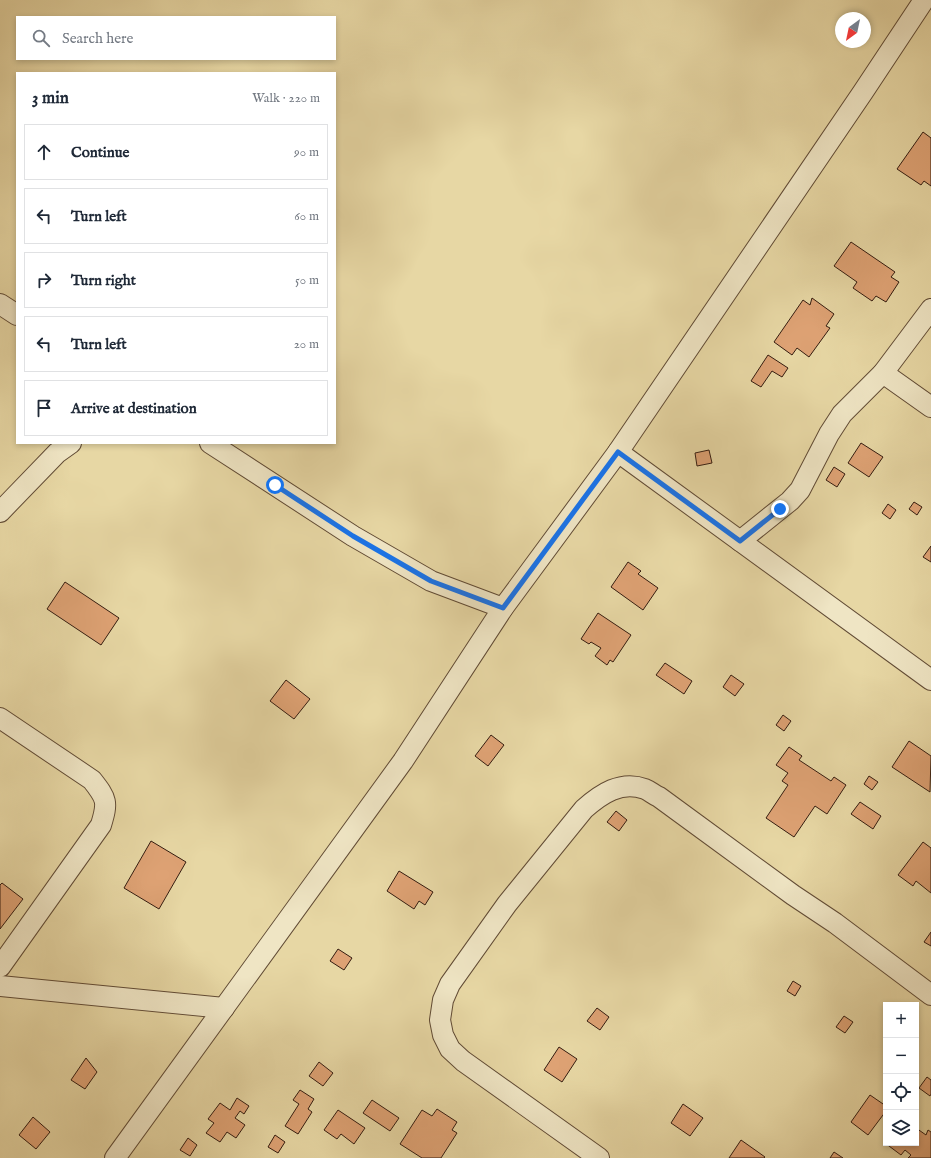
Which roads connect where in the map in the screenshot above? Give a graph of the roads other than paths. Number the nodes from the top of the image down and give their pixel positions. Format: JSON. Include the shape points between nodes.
{"nodes":[{"id":1,"x":924,"y":0,"type":"edge"},
{"id":2,"x":0,"y":304,"type":"edge"},
{"id":3,"x":931,"y":309,"type":"edge"},
{"id":4,"x":16,"y":314,"type":"edge"},
{"id":5,"x":883,"y":374,"type":"junction"},
{"id":6,"x":931,"y":407,"type":"edge"},
{"id":7,"x":70,"y":444,"type":"edge"},
{"id":8,"x":212,"y":444,"type":"edge"},
{"id":9,"x":618,"y":452,"type":"junction"},
{"id":10,"x":0,"y":512,"type":"edge"},
{"id":11,"x":740,"y":541,"type":"junction"},
{"id":12,"x":503,"y":608,"type":"junction"},
{"id":13,"x":931,"y":680,"type":"edge"},
{"id":14,"x":0,"y":718,"type":"edge"},
{"id":15,"x":0,"y":967,"type":"edge"},
{"id":16,"x":0,"y":986,"type":"edge"},
{"id":17,"x":931,"y":995,"type":"edge"},
{"id":18,"x":224,"y":1008,"type":"junction"},
{"id":19,"x":115,"y":1158,"type":"edge"},
{"id":20,"x":600,"y":1158,"type":"edge"}],
"edges":[{"from":1,"to":9,"type":"street"},
{"from":2,"to":4,"type":"street"},
{"from":3,"to":5,"type":"street"},
{"from":5,"to":6,"type":"street"},
{"from":5,"to":11,"type":"street","via":[[842,414],[828,434],[800,490]]},
{"from":7,"to":10,"type":"street","via":[[57,453]]},
{"from":8,"to":12,"type":"street","via":[[353,536],[431,581]]},
{"from":9,"to":11,"type":"street"},
{"from":9,"to":12,"type":"street"},
{"from":11,"to":13,"type":"street"},
{"from":12,"to":18,"type":"street","via":[[403,761]]},
{"from":14,"to":15,"type":"street","via":[[92,780],[103,794],[106,807],[101,825]]},
{"from":16,"to":18,"type":"street"},
{"from":17,"to":20,"type":"street","via":[[659,797],[645,789],[631,786],[608,790],[584,809],[507,904],[450,984],[443,1000],[440,1020],[443,1035],[450,1049],[463,1061]]},
{"from":18,"to":19,"type":"street"}]}
